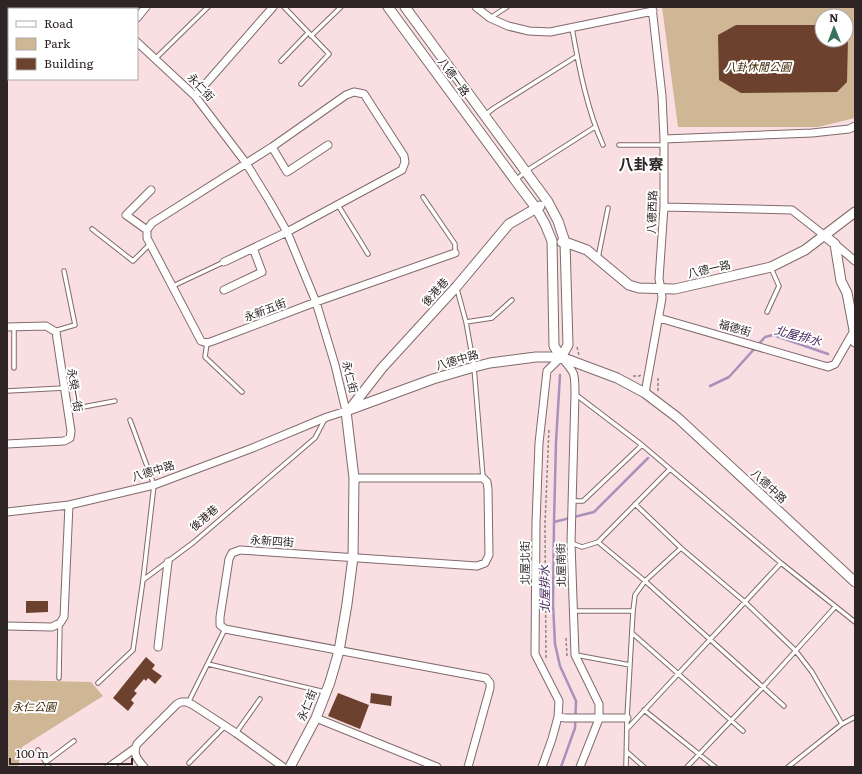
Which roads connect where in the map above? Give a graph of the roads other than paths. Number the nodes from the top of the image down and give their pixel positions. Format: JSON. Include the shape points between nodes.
{"nodes":[{"id":1,"x":146,"y":7,"type":"edge"},
{"id":2,"x":208,"y":7,"type":"edge"},
{"id":3,"x":273,"y":7,"type":"edge"},
{"id":4,"x":284,"y":7,"type":"edge"},
{"id":5,"x":341,"y":7,"type":"edge"},
{"id":6,"x":388,"y":7,"type":"edge"},
{"id":7,"x":405,"y":7,"type":"edge"},
{"id":8,"x":476,"y":7,"type":"edge"},
{"id":9,"x":507,"y":7,"type":"edge"},
{"id":10,"x":652,"y":9,"type":"edge"},
{"id":11,"x":138,"y":17,"type":"edge"},
{"id":12,"x":490,"y":18,"type":"junction"},
{"id":13,"x":572,"y":28,"type":"junction"},
{"id":14,"x":308,"y":33,"type":"junction"},
{"id":15,"x":312,"y":36,"type":"junction"},
{"id":16,"x":138,"y":43,"type":"edge"},
{"id":17,"x":577,"y":56,"type":"junction"},
{"id":18,"x":155,"y":59,"type":"junction"},
{"id":19,"x":281,"y":61,"type":"dead end"},
{"id":20,"x":301,"y":84,"type":"dead end"},
{"id":21,"x":195,"y":96,"type":"junction"},
{"id":22,"x":485,"y":115,"type":"junction"},
{"id":23,"x":855,"y":126,"type":"edge"},
{"id":24,"x":595,"y":127,"type":"junction"},
{"id":25,"x":664,"y":142,"type":"junction"},
{"id":26,"x":328,"y":145,"type":"dead end"},
{"id":27,"x":603,"y":145,"type":"dead end"},
{"id":28,"x":619,"y":145,"type":"dead end"},
{"id":29,"x":272,"y":147,"type":"junction"},
{"id":30,"x":246,"y":163,"type":"junction"},
{"id":31,"x":526,"y":172,"type":"junction"},
{"id":32,"x":515,"y":180,"type":"junction"},
{"id":33,"x":151,"y":190,"type":"dead end"},
{"id":34,"x":423,"y":196,"type":"dead end"},
{"id":35,"x":548,"y":202,"type":"junction"},
{"id":36,"x":338,"y":205,"type":"junction"},
{"id":37,"x":664,"y":207,"type":"junction"},
{"id":38,"x":536,"y":208,"type":"junction"},
{"id":39,"x":608,"y":208,"type":"dead end"},
{"id":40,"x":855,"y":212,"type":"edge"},
{"id":41,"x":92,"y":229,"type":"dead end"},
{"id":42,"x":147,"y":230,"type":"junction"},
{"id":43,"x":287,"y":232,"type":"junction"},
{"id":44,"x":825,"y":236,"type":"junction"},
{"id":45,"x":552,"y":241,"type":"junction"},
{"id":46,"x":565,"y":242,"type":"junction"},
{"id":47,"x":150,"y":244,"type":"junction"},
{"id":48,"x":835,"y":244,"type":"junction"},
{"id":49,"x":253,"y":248,"type":"junction"},
{"id":50,"x":455,"y":253,"type":"joint"},
{"id":51,"x":368,"y":254,"type":"dead end"},
{"id":52,"x":597,"y":259,"type":"junction"},
{"id":53,"x":855,"y":261,"type":"edge"},
{"id":54,"x":224,"y":262,"type":"joint"},
{"id":55,"x":771,"y":267,"type":"junction"},
{"id":56,"x":64,"y":271,"type":"dead end"},
{"id":57,"x":173,"y":286,"type":"junction"},
{"id":58,"x":457,"y":286,"type":"junction"},
{"id":59,"x":661,"y":289,"type":"junction"},
{"id":60,"x":224,"y":290,"type":"dead end"},
{"id":61,"x":512,"y":300,"type":"dead end"},
{"id":62,"x":316,"y":302,"type":"junction"},
{"id":63,"x":768,"y":312,"type":"dead end"},
{"id":64,"x":659,"y":318,"type":"junction"},
{"id":65,"x":466,"y":322,"type":"junction"},
{"id":66,"x":10,"y":327,"type":"edge"},
{"id":67,"x":855,"y":329,"type":"edge"},
{"id":68,"x":54,"y":331,"type":"junction"},
{"id":69,"x":855,"y":342,"type":"edge"},
{"id":70,"x":207,"y":344,"type":"junction"},
{"id":71,"x":561,"y":357,"type":"junction"},
{"id":72,"x":474,"y":367,"type":"junction"},
{"id":73,"x":14,"y":368,"type":"dead end"},
{"id":74,"x":64,"y":388,"type":"junction"},
{"id":75,"x":7,"y":391,"type":"edge"},
{"id":76,"x":242,"y":392,"type":"dead end"},
{"id":77,"x":646,"y":393,"type":"junction"},
{"id":78,"x":576,"y":394,"type":"junction"},
{"id":79,"x":115,"y":401,"type":"dead end"},
{"id":80,"x":68,"y":410,"type":"junction"},
{"id":81,"x":348,"y":410,"type":"junction"},
{"id":82,"x":326,"y":417,"type":"junction"},
{"id":83,"x":130,"y":420,"type":"dead end"},
{"id":84,"x":7,"y":444,"type":"edge"},
{"id":85,"x":642,"y":445,"type":"junction"},
{"id":86,"x":670,"y":469,"type":"junction"},
{"id":87,"x":354,"y":478,"type":"junction"},
{"id":88,"x":484,"y":478,"type":"junction"},
{"id":89,"x":154,"y":485,"type":"junction"},
{"id":90,"x":572,"y":503,"type":"junction"},
{"id":91,"x":635,"y":504,"type":"junction"},
{"id":92,"x":69,"y":505,"type":"junction"},
{"id":93,"x":7,"y":512,"type":"edge"},
{"id":94,"x":598,"y":542,"type":"junction"},
{"id":95,"x":571,"y":543,"type":"junction"},
{"id":96,"x":681,"y":548,"type":"junction"},
{"id":97,"x":353,"y":558,"type":"junction"},
{"id":98,"x":168,"y":562,"type":"junction"},
{"id":99,"x":781,"y":563,"type":"junction"},
{"id":100,"x":143,"y":580,"type":"junction"},
{"id":101,"x":645,"y":581,"type":"junction"},
{"id":102,"x":855,"y":582,"type":"edge"},
{"id":103,"x":745,"y":602,"type":"junction"},
{"id":104,"x":835,"y":606,"type":"junction"},
{"id":105,"x":574,"y":611,"type":"junction"},
{"id":106,"x":633,"y":611,"type":"junction"},
{"id":107,"x":855,"y":622,"type":"edge"},
{"id":108,"x":60,"y":623,"type":"junction"},
{"id":109,"x":7,"y":626,"type":"edge"},
{"id":110,"x":225,"y":629,"type":"junction"},
{"id":111,"x":632,"y":633,"type":"junction"},
{"id":112,"x":710,"y":640,"type":"junction"},
{"id":113,"x":158,"y":647,"type":"dead end"},
{"id":114,"x":795,"y":650,"type":"junction"},
{"id":115,"x":339,"y":651,"type":"junction"},
{"id":116,"x":575,"y":655,"type":"junction"},
{"id":117,"x":208,"y":664,"type":"junction"},
{"id":118,"x":630,"y":665,"type":"junction"},
{"id":119,"x":678,"y":674,"type":"junction"},
{"id":120,"x":59,"y":678,"type":"dead end"},
{"id":121,"x":98,"y":683,"type":"dead end"},
{"id":122,"x":762,"y":688,"type":"junction"},
{"id":123,"x":326,"y":692,"type":"junction"},
{"id":124,"x":260,"y":698,"type":"dead end"},
{"id":125,"x":188,"y":703,"type":"junction"},
{"id":126,"x":784,"y":706,"type":"dead end"},
{"id":127,"x":644,"y":710,"type":"junction"},
{"id":128,"x":558,"y":717,"type":"junction"},
{"id":129,"x":855,"y":717,"type":"edge"},
{"id":130,"x":316,"y":718,"type":"junction"},
{"id":131,"x":599,"y":718,"type":"junction"},
{"id":132,"x":627,"y":718,"type":"junction"},
{"id":133,"x":730,"y":721,"type":"junction"},
{"id":134,"x":842,"y":724,"type":"junction"},
{"id":135,"x":225,"y":726,"type":"junction"},
{"id":136,"x":627,"y":728,"type":"junction"},
{"id":137,"x":743,"y":731,"type":"dead end"},
{"id":138,"x":236,"y":733,"type":"junction"},
{"id":139,"x":74,"y":740,"type":"dead end"},
{"id":140,"x":134,"y":749,"type":"junction"},
{"id":141,"x":38,"y":750,"type":"dead end"},
{"id":142,"x":627,"y":752,"type":"junction"},
{"id":143,"x":700,"y":754,"type":"junction"},
{"id":144,"x":46,"y":762,"type":"junction"},
{"id":145,"x":189,"y":763,"type":"dead end"},
{"id":146,"x":49,"y":767,"type":"edge"},
{"id":147,"x":109,"y":767,"type":"edge"},
{"id":148,"x":144,"y":767,"type":"edge"},
{"id":149,"x":283,"y":767,"type":"edge"},
{"id":150,"x":290,"y":767,"type":"edge"},
{"id":151,"x":437,"y":767,"type":"edge"},
{"id":152,"x":468,"y":767,"type":"edge"},
{"id":153,"x":542,"y":767,"type":"edge"},
{"id":154,"x":580,"y":767,"type":"edge"},
{"id":155,"x":626,"y":767,"type":"edge"},
{"id":156,"x":644,"y":767,"type":"edge"},
{"id":157,"x":687,"y":767,"type":"edge"},
{"id":158,"x":715,"y":767,"type":"edge"},
{"id":159,"x":788,"y":767,"type":"edge"}],
"edges":[{"from":1,"to":11,"type":"street"},
{"from":2,"to":18,"type":"lane"},
{"from":3,"to":21,"type":"street"},
{"from":4,"to":14,"type":"lane"},
{"from":5,"to":15,"type":"lane"},
{"from":6,"to":32,"type":"street","name":"八德一路"},
{"from":7,"to":22,"type":"street","name":"八德一路"},
{"from":8,"to":12,"type":"street"},
{"from":9,"to":12,"type":"lane"},
{"from":10,"to":13,"type":"street"},
{"from":10,"to":25,"type":"street","name":"八德西路","via":[[662,96]]},
{"from":12,"to":13,"type":"street","via":[[529,31],[550,32]]},
{"from":13,"to":17,"type":"lane"},
{"from":14,"to":15,"type":"lane"},
{"from":14,"to":19,"type":"lane"},
{"from":15,"to":20,"type":"lane","via":[[329,54]]},
{"from":16,"to":18,"type":"street","name":"永仁街"},
{"from":17,"to":22,"type":"lane"},
{"from":17,"to":24,"type":"lane"},
{"from":18,"to":21,"type":"street","name":"永仁街"},
{"from":21,"to":30,"type":"street","name":"永仁街"},
{"from":22,"to":31,"type":"street","name":"八德一路"},
{"from":23,"to":25,"type":"street","via":[[812,133]]},
{"from":24,"to":27,"type":"lane"},
{"from":24,"to":31,"type":"lane"},
{"from":25,"to":28,"type":"lane"},
{"from":25,"to":37,"type":"street","name":"八德西路"},
{"from":26,"to":29,"type":"street","via":[[287,172]]},
{"from":29,"to":30,"type":"street"},
{"from":29,"to":36,"type":"street","via":[[346,95],[354,92],[364,94],[404,156],[405,162],[402,170]]},
{"from":30,"to":42,"type":"street","via":[[152,223]]},
{"from":30,"to":43,"type":"street","name":"永仁街"},
{"from":31,"to":32,"type":"lane"},
{"from":31,"to":35,"type":"street","name":"八德一路"},
{"from":32,"to":38,"type":"street","name":"八德一路"},
{"from":33,"to":42,"type":"street","via":[[126,215]]},
{"from":34,"to":50,"type":"lane","via":[[455,244]]},
{"from":35,"to":38,"type":"street","name":"後港巷"},
{"from":35,"to":46,"type":"street","name":"八德一路","via":[[558,220]]},
{"from":36,"to":43,"type":"street"},
{"from":36,"to":51,"type":"lane"},
{"from":37,"to":44,"type":"street","via":[[792,210]]},
{"from":37,"to":59,"type":"street","name":"八德西路","via":[[658,279]]},
{"from":38,"to":45,"type":"street","name":"八德一路"},
{"from":38,"to":58,"type":"street","name":"後港巷","via":[[509,224]]},
{"from":39,"to":52,"type":"lane"},
{"from":40,"to":44,"type":"street","name":"八德一路"},
{"from":41,"to":47,"type":"lane","via":[[133,261]]},
{"from":42,"to":47,"type":"street"},
{"from":43,"to":49,"type":"street"},
{"from":43,"to":62,"type":"street","name":"永仁街"},
{"from":44,"to":48,"type":"street"},
{"from":44,"to":55,"type":"street","name":"八德一路","via":[[805,250]]},
{"from":45,"to":46,"type":"street","name":"八德一路"},
{"from":45,"to":71,"type":"street","name":"八德一路","via":[[554,346]]},
{"from":46,"to":52,"type":"street","name":"八德一路","via":[[587,250]]},
{"from":46,"to":71,"type":"street","name":"八德一路","via":[[568,345]]},
{"from":47,"to":57,"type":"street"},
{"from":48,"to":53,"type":"street"},
{"from":48,"to":67,"type":"street"},
{"from":49,"to":54,"type":"street"},
{"from":49,"to":60,"type":"street","via":[[262,272]]},
{"from":50,"to":62,"type":"street","name":"永新五街"},
{"from":52,"to":59,"type":"street","name":"八德一路","via":[[628,285]]},
{"from":54,"to":57,"type":"lane"},
{"from":55,"to":59,"type":"street","name":"八德一路","via":[[675,289]]},
{"from":55,"to":63,"type":"lane","via":[[779,286]]},
{"from":56,"to":68,"type":"lane","via":[[75,325]]},
{"from":57,"to":70,"type":"street","via":[[202,341]]},
{"from":58,"to":65,"type":"lane"},
{"from":58,"to":81,"type":"street","name":"後港巷","via":[[382,368]]},
{"from":59,"to":64,"type":"street","name":"八德西路"},
{"from":61,"to":65,"type":"lane","via":[[492,318]]},
{"from":62,"to":70,"type":"street","name":"永新五街"},
{"from":62,"to":81,"type":"street","name":"永仁街"},
{"from":64,"to":67,"type":"street","name":"福德街","via":[[825,366],[835,364]]},
{"from":64,"to":77,"type":"street","name":"八德西路"},
{"from":65,"to":72,"type":"lane"},
{"from":66,"to":68,"type":"street","via":[[46,326]]},
{"from":66,"to":73,"type":"lane"},
{"from":67,"to":69,"type":"street"},
{"from":68,"to":74,"type":"street","name":"永榮一街"},
{"from":70,"to":76,"type":"lane","via":[[204,357]]},
{"from":71,"to":72,"type":"street","name":"八德中路","via":[[536,357]]},
{"from":71,"to":77,"type":"street","name":"八德中路","via":[[617,378]]},
{"from":71,"to":78,"type":"street","name":"北屋南街","via":[[575,375]]},
{"from":71,"to":128,"type":"street","name":"北屋北街","via":[[547,371],[539,443],[536,523],[535,654],[559,701]]},
{"from":72,"to":81,"type":"street","name":"八德中路"},
{"from":72,"to":88,"type":"lane"},
{"from":74,"to":75,"type":"lane"},
{"from":74,"to":80,"type":"street","name":"永榮一街"},
{"from":77,"to":102,"type":"street","name":"八德中路","via":[[678,418]]},
{"from":78,"to":85,"type":"lane"},
{"from":78,"to":90,"type":"street","name":"北屋南街"},
{"from":79,"to":80,"type":"lane"},
{"from":80,"to":84,"type":"street","name":"永榮一街","via":[[70,438],[64,441]]},
{"from":81,"to":82,"type":"street","name":"八德中路"},
{"from":81,"to":87,"type":"street","name":"永仁街"},
{"from":82,"to":89,"type":"street","name":"八德中路"},
{"from":82,"to":98,"type":"lane","name":"後港巷","via":[[315,438]]},
{"from":83,"to":89,"type":"lane"},
{"from":85,"to":86,"type":"lane"},
{"from":85,"to":90,"type":"lane","via":[[583,501]]},
{"from":86,"to":91,"type":"lane"},
{"from":86,"to":99,"type":"lane"},
{"from":87,"to":88,"type":"street"},
{"from":87,"to":97,"type":"street","name":"永仁街"},
{"from":88,"to":97,"type":"street","name":"永新四街","via":[[488,489],[489,555],[485,563],[477,566]]},
{"from":89,"to":92,"type":"street","name":"八德中路"},
{"from":89,"to":100,"type":"lane"},
{"from":90,"to":95,"type":"street","name":"北屋南街"},
{"from":91,"to":94,"type":"lane"},
{"from":91,"to":96,"type":"lane"},
{"from":92,"to":93,"type":"street","name":"八德中路"},
{"from":92,"to":108,"type":"street","via":[[64,617]]},
{"from":94,"to":95,"type":"lane","via":[[582,547]]},
{"from":94,"to":101,"type":"lane"},
{"from":95,"to":105,"type":"street","name":"北屋南街"},
{"from":96,"to":101,"type":"lane"},
{"from":96,"to":103,"type":"lane"},
{"from":97,"to":110,"type":"street","name":"永新四街","via":[[240,550],[232,553],[220,617],[220,625]]},
{"from":97,"to":115,"type":"street","name":"永仁街"},
{"from":98,"to":100,"type":"lane","name":"後港巷"},
{"from":98,"to":113,"type":"street"},
{"from":99,"to":103,"type":"lane"},
{"from":99,"to":104,"type":"lane"},
{"from":100,"to":121,"type":"lane","via":[[134,650]]},
{"from":101,"to":106,"type":"lane","via":[[635,595]]},
{"from":101,"to":112,"type":"lane"},
{"from":103,"to":112,"type":"lane"},
{"from":103,"to":114,"type":"lane"},
{"from":104,"to":107,"type":"lane"},
{"from":104,"to":114,"type":"lane"},
{"from":105,"to":106,"type":"lane"},
{"from":105,"to":116,"type":"street","name":"北屋南街"},
{"from":106,"to":111,"type":"lane"},
{"from":108,"to":109,"type":"street","via":[[52,627]]},
{"from":108,"to":120,"type":"lane"},
{"from":110,"to":115,"type":"street"},
{"from":110,"to":117,"type":"lane"},
{"from":111,"to":118,"type":"lane"},
{"from":111,"to":119,"type":"lane"},
{"from":112,"to":119,"type":"lane"},
{"from":112,"to":122,"type":"lane"},
{"from":114,"to":122,"type":"lane"},
{"from":114,"to":134,"type":"lane","via":[[812,672]]},
{"from":115,"to":123,"type":"street","name":"永仁街"},
{"from":115,"to":152,"type":"street","via":[[486,678],[490,688]]},
{"from":116,"to":118,"type":"lane"},
{"from":116,"to":131,"type":"street","name":"北屋南街","via":[[599,704]]},
{"from":117,"to":123,"type":"lane"},
{"from":117,"to":125,"type":"lane"},
{"from":118,"to":132,"type":"lane"},
{"from":119,"to":127,"type":"lane"},
{"from":119,"to":133,"type":"lane"},
{"from":122,"to":126,"type":"lane"},
{"from":122,"to":133,"type":"lane"},
{"from":123,"to":130,"type":"street","name":"永仁街"},
{"from":124,"to":138,"type":"lane"},
{"from":125,"to":135,"type":"street"},
{"from":125,"to":140,"type":"street","via":[[177,704]]},
{"from":127,"to":136,"type":"lane"},
{"from":127,"to":143,"type":"lane"},
{"from":128,"to":131,"type":"street"},
{"from":128,"to":153,"type":"street","name":"北屋北街"},
{"from":129,"to":134,"type":"lane"},
{"from":130,"to":150,"type":"street","name":"永仁街"},
{"from":130,"to":151,"type":"street"},
{"from":131,"to":132,"type":"street"},
{"from":131,"to":154,"type":"street","name":"北屋南街"},
{"from":132,"to":136,"type":"lane"},
{"from":133,"to":137,"type":"lane"},
{"from":133,"to":143,"type":"lane"},
{"from":134,"to":159,"type":"lane"},
{"from":135,"to":138,"type":"street"},
{"from":135,"to":145,"type":"lane"},
{"from":136,"to":142,"type":"lane"},
{"from":138,"to":149,"type":"street"},
{"from":139,"to":144,"type":"lane"},
{"from":140,"to":147,"type":"street"},
{"from":140,"to":148,"type":"street","via":[[135,755]]},
{"from":141,"to":144,"type":"lane"},
{"from":142,"to":155,"type":"lane"},
{"from":142,"to":156,"type":"lane"},
{"from":143,"to":157,"type":"lane"},
{"from":143,"to":158,"type":"lane"},
{"from":144,"to":146,"type":"lane"}]}
